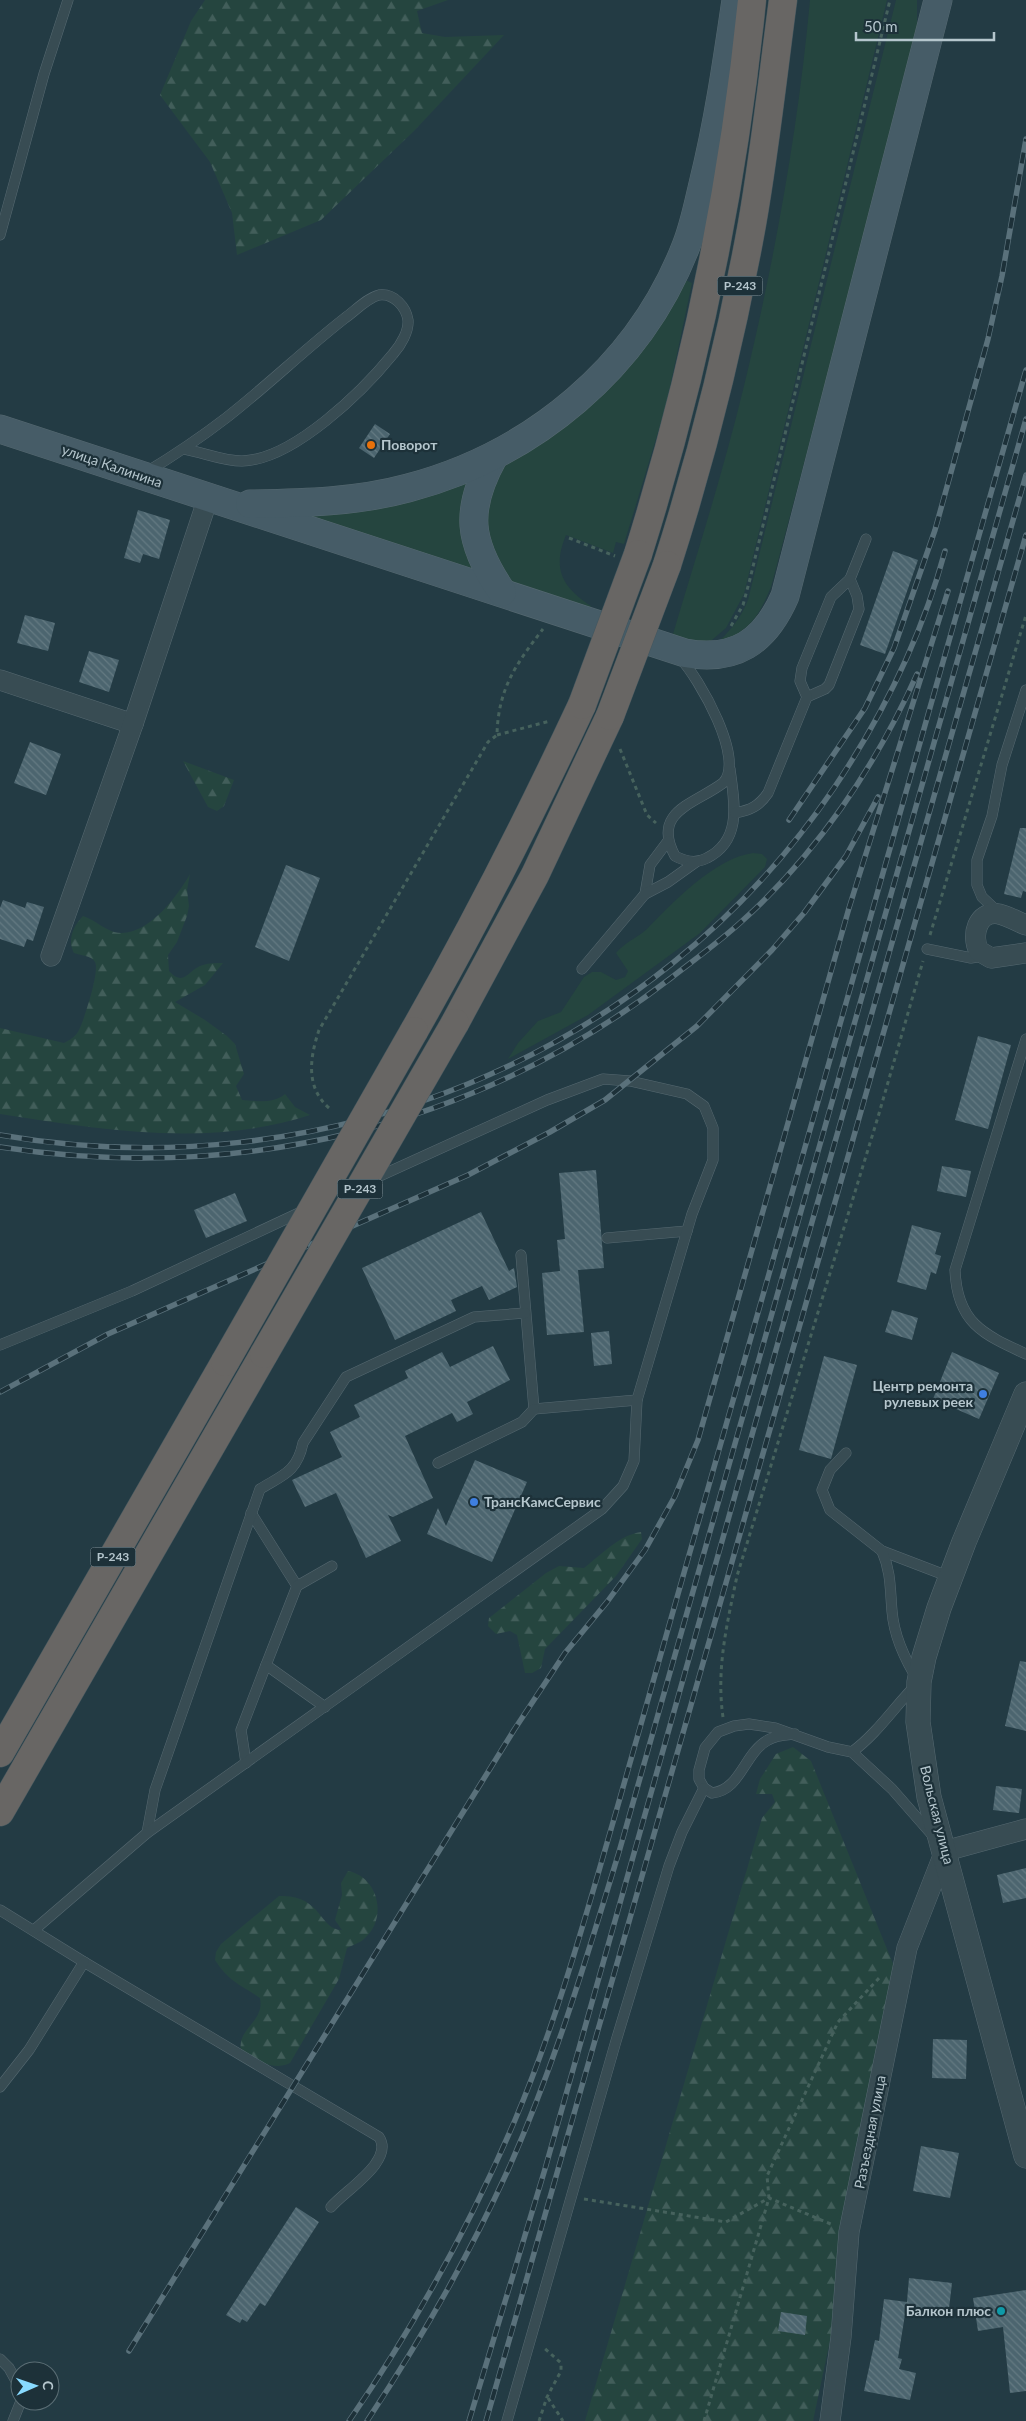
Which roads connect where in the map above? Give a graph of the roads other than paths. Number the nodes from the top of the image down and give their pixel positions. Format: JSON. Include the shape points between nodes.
{"nodes":[{"id":1,"x":68,"y":0,"type":"edge"},
{"id":2,"x":736,"y":0,"type":"edge"},
{"id":3,"x":752,"y":0,"type":"edge"},
{"id":4,"x":783,"y":0,"type":"edge"},
{"id":5,"x":932,"y":0,"type":"edge"},
{"id":6,"x":0,"y":235,"type":"edge"},
{"id":7,"x":0,"y":429,"type":"edge"},
{"id":8,"x":183,"y":449,"type":"junction"},
{"id":9,"x":494,"y":456,"type":"junction"},
{"id":10,"x":140,"y":476,"type":"junction"},
{"id":11,"x":216,"y":501,"type":"junction"},
{"id":12,"x":866,"y":540,"type":"dead end"},
{"id":13,"x":850,"y":579,"type":"junction"},
{"id":14,"x":502,"y":592,"type":"junction"},
{"id":15,"x":671,"y":648,"type":"junction"},
{"id":16,"x":0,"y":680,"type":"edge"},
{"id":17,"x":1026,"y":690,"type":"edge"},
{"id":18,"x":807,"y":698,"type":"junction"},
{"id":19,"x":133,"y":724,"type":"junction"},
{"id":20,"x":730,"y":769,"type":"junction"},
{"id":21,"x":735,"y":813,"type":"junction"},
{"id":22,"x":668,"y":841,"type":"junction"},
{"id":23,"x":696,"y":862,"type":"junction"},
{"id":24,"x":645,"y":894,"type":"junction"},
{"id":25,"x":999,"y":914,"type":"junction"},
{"id":26,"x":1026,"y":925,"type":"edge"},
{"id":27,"x":927,"y":949,"type":"road end"},
{"id":28,"x":1026,"y":953,"type":"edge"},
{"id":29,"x":51,"y":956,"type":"dead end"},
{"id":30,"x":985,"y":956,"type":"junction"},
{"id":31,"x":582,"y":969,"type":"dead end"},
{"id":32,"x":1026,"y":1038,"type":"edge"},
{"id":33,"x":687,"y":1231,"type":"junction"},
{"id":34,"x":607,"y":1238,"type":"dead end"},
{"id":35,"x":521,"y":1255,"type":"dead end"},
{"id":36,"x":525,"y":1313,"type":"junction"},
{"id":37,"x":0,"y":1345,"type":"edge"},
{"id":38,"x":1026,"y":1354,"type":"edge"},
{"id":39,"x":1026,"y":1394,"type":"edge"},
{"id":40,"x":637,"y":1400,"type":"junction"},
{"id":41,"x":534,"y":1409,"type":"junction"},
{"id":42,"x":846,"y":1453,"type":"dead end"},
{"id":43,"x":438,"y":1463,"type":"dead end"},
{"id":44,"x":251,"y":1513,"type":"junction"},
{"id":45,"x":882,"y":1551,"type":"junction"},
{"id":46,"x":332,"y":1566,"type":"dead end"},
{"id":47,"x":950,"y":1576,"type":"junction"},
{"id":48,"x":297,"y":1586,"type":"junction"},
{"id":49,"x":266,"y":1665,"type":"junction"},
{"id":50,"x":919,"y":1682,"type":"junction"},
{"id":51,"x":325,"y":1706,"type":"junction"},
{"id":52,"x":795,"y":1734,"type":"junction"},
{"id":53,"x":852,"y":1752,"type":"junction"},
{"id":54,"x":0,"y":1753,"type":"edge"},
{"id":55,"x":246,"y":1763,"type":"junction"},
{"id":56,"x":704,"y":1788,"type":"junction"},
{"id":57,"x":0,"y":1812,"type":"edge"},
{"id":58,"x":1026,"y":1829,"type":"edge"},
{"id":59,"x":147,"y":1833,"type":"junction"},
{"id":60,"x":945,"y":1851,"type":"junction"},
{"id":61,"x":0,"y":1910,"type":"edge"},
{"id":62,"x":34,"y":1930,"type":"junction"},
{"id":63,"x":84,"y":1962,"type":"junction"},
{"id":64,"x":0,"y":2086,"type":"edge"},
{"id":65,"x":1026,"y":2156,"type":"edge"},
{"id":66,"x":330,"y":2207,"type":"dead end"},
{"id":67,"x":0,"y":2359,"type":"edge"},
{"id":68,"x":10,"y":2368,"type":"edge"},
{"id":69,"x":507,"y":2421,"type":"edge"},
{"id":70,"x":830,"y":2421,"type":"edge"}],
"edges":[{"from":1,"to":6,"type":"lane"},
{"from":2,"to":9,"type":"main road","via":[[716,132],[697,210],[687,243],[660,300],[624,353],[584,395],[536,431]]},
{"from":3,"to":54,"type":"highway","number":"Р-243","bridge":true,"via":[[737,128],[713,269],[681,411],[628,556],[582,705],[496,884]]},
{"from":4,"to":57,"type":"highway","number":"Р-243","bridge":true,"via":[[759,178],[742,275],[710,418],[667,565],[610,716],[535,875],[455,1023]]},
{"from":5,"to":15,"type":"main road","name":"улица Калинина","via":[[930,31],[790,578],[777,613],[759,636],[733,651],[698,656]]},
{"from":7,"to":10,"type":"main road","name":"улица Калинина"},
{"from":8,"to":8,"type":"lane","via":[[244,461],[267,456],[296,440],[347,403],[395,352],[408,327],[404,308],[385,295],[369,300],[225,419]]},
{"from":8,"to":10,"type":"lane"},
{"from":9,"to":11,"type":"main road","via":[[417,486],[380,494],[319,502]]},
{"from":9,"to":14,"type":"main road","via":[[476,493],[473,521],[484,562]]},
{"from":10,"to":11,"type":"main road","name":"улица Калинина"},
{"from":11,"to":14,"type":"main road","name":"улица Калинина"},
{"from":11,"to":19,"type":"street"},
{"from":12,"to":13,"type":"lane"},
{"from":13,"to":18,"type":"lane","via":[[831,597],[802,668],[800,681]]},
{"from":13,"to":18,"type":"lane","via":[[859,602],[857,617],[829,685]]},
{"from":14,"to":15,"type":"main road","name":"улица Калинина"},
{"from":15,"to":20,"type":"lane","via":[[686,664],[712,708]]},
{"from":16,"to":19,"type":"street"},
{"from":17,"to":25,"type":"lane","via":[[977,860],[977,885],[982,897]]},
{"from":18,"to":21,"type":"lane","via":[[762,803],[754,809]]},
{"from":19,"to":29,"type":"street"},
{"from":20,"to":21,"type":"lane"},
{"from":20,"to":22,"type":"lane","via":[[722,783],[676,813],[669,826]]},
{"from":21,"to":23,"type":"lane","via":[[732,832],[721,848]]},
{"from":22,"to":23,"type":"lane","via":[[675,856]]},
{"from":22,"to":24,"type":"lane","via":[[650,865]]},
{"from":23,"to":24,"type":"lane"},
{"from":24,"to":31,"type":"lane"},
{"from":25,"to":26,"type":"street"},
{"from":25,"to":30,"type":"street","via":[[985,918],[975,929],[976,945]]},
{"from":27,"to":30,"type":"lane","via":[[971,958]]},
{"from":28,"to":30,"type":"street","via":[[1001,958]]},
{"from":32,"to":38,"type":"lane","via":[[956,1270],[956,1292],[963,1311],[980,1328],[1003,1344]]},
{"from":33,"to":34,"type":"lane"},
{"from":33,"to":37,"type":"lane","via":[[713,1160],[713,1128],[704,1106],[687,1094],[603,1079],[548,1100],[132,1292]]},
{"from":33,"to":40,"type":"lane"},
{"from":35,"to":36,"type":"lane"},
{"from":36,"to":41,"type":"lane"},
{"from":36,"to":44,"type":"lane","via":[[474,1317],[346,1377],[303,1443],[294,1468],[260,1489]]},
{"from":39,"to":47,"type":"street","name":"Вольская улица"},
{"from":40,"to":41,"type":"lane"},
{"from":40,"to":51,"type":"lane","via":[[634,1460],[623,1486],[602,1509]]},
{"from":41,"to":43,"type":"lane","via":[[522,1422]]},
{"from":42,"to":45,"type":"lane","via":[[830,1470],[822,1490],[830,1510]]},
{"from":44,"to":48,"type":"lane"},
{"from":44,"to":59,"type":"lane","via":[[155,1790]]},
{"from":45,"to":47,"type":"lane"},
{"from":45,"to":50,"type":"lane","via":[[889,1567],[892,1613],[901,1650]]},
{"from":46,"to":48,"type":"lane"},
{"from":47,"to":50,"type":"street","name":"Вольская улица","via":[[926,1649]]},
{"from":48,"to":49,"type":"lane"},
{"from":49,"to":51,"type":"lane"},
{"from":49,"to":55,"type":"lane","via":[[241,1730]]},
{"from":50,"to":53,"type":"lane","via":[[868,1740]]},
{"from":50,"to":60,"type":"street","name":"Вольская улица","via":[[920,1742],[929,1797]]},
{"from":51,"to":55,"type":"lane"},
{"from":52,"to":53,"type":"lane"},
{"from":52,"to":56,"type":"lane","via":[[767,1740],[730,1786],[720,1792],[712,1793]]},
{"from":52,"to":56,"type":"lane","via":[[749,1724],[724,1728],[705,1748],[700,1760],[700,1779]]},
{"from":53,"to":60,"type":"lane","via":[[892,1789]]},
{"from":55,"to":59,"type":"lane"},
{"from":56,"to":69,"type":"lane","via":[[669,1866]]},
{"from":58,"to":60,"type":"street"},
{"from":59,"to":62,"type":"lane"},
{"from":60,"to":65,"type":"street","name":"Вольская улица"},
{"from":60,"to":70,"type":"street","name":"Разъездная улица","via":[[906,1948],[849,2232],[841,2337]]},
{"from":61,"to":62,"type":"lane"},
{"from":62,"to":63,"type":"lane"},
{"from":63,"to":64,"type":"lane","via":[[29,2050]]},
{"from":63,"to":66,"type":"lane","via":[[379,2136],[383,2148],[378,2160]]},
{"from":67,"to":68,"type":"lane"}]}
